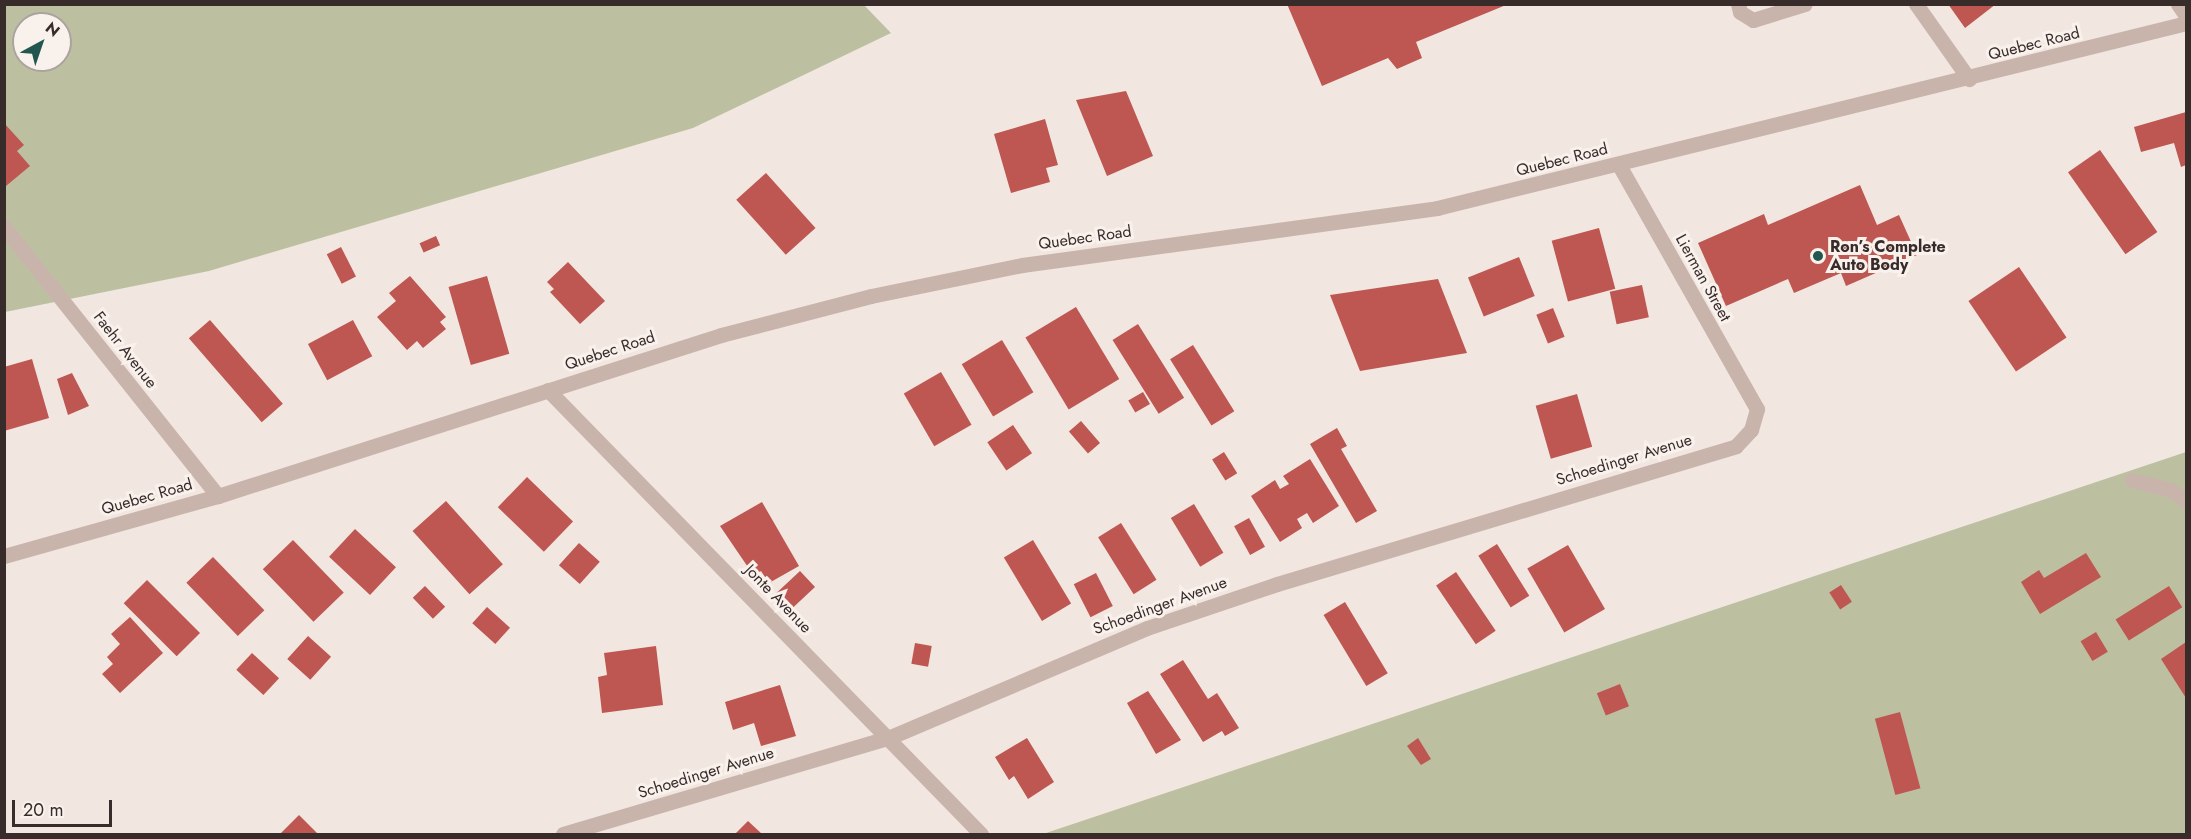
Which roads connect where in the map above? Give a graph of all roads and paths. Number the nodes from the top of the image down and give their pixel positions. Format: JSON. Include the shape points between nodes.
{"nodes":[{"id":1,"x":1738,"y":4,"type":"edge"},
{"id":2,"x":1805,"y":4,"type":"edge"},
{"id":3,"x":1916,"y":4,"type":"edge"},
{"id":4,"x":2178,"y":4,"type":"edge"},
{"id":5,"x":2187,"y":16,"type":"edge"},
{"id":6,"x":2187,"y":23,"type":"edge"},
{"id":7,"x":1969,"y":79,"type":"junction"},
{"id":8,"x":1619,"y":165,"type":"junction"},
{"id":9,"x":4,"y":227,"type":"edge"},
{"id":10,"x":548,"y":390,"type":"junction"},
{"id":11,"x":1757,"y":409,"type":"joint"},
{"id":12,"x":2132,"y":480,"type":"dead end"},
{"id":13,"x":218,"y":496,"type":"junction"},
{"id":14,"x":2187,"y":501,"type":"edge"},
{"id":15,"x":4,"y":556,"type":"edge"},
{"id":16,"x":888,"y":738,"type":"junction"},
{"id":17,"x":563,"y":834,"type":"edge"},
{"id":18,"x":981,"y":834,"type":"edge"}],
"edges":[{"from":1,"to":2,"type":"street","via":[[1740,12],[1753,20]]},
{"from":3,"to":7,"type":"street"},
{"from":4,"to":5,"type":"street"},
{"from":6,"to":7,"type":"street","name":"Quebec Road"},
{"from":7,"to":8,"type":"street","name":"Quebec Road"},
{"from":8,"to":10,"type":"street","name":"Quebec Road","via":[[1437,208],[1022,265],[871,296],[722,334]]},
{"from":8,"to":11,"type":"street","name":"Lierman Street"},
{"from":9,"to":13,"type":"street","name":"Faehr Avenue"},
{"from":10,"to":13,"type":"street","name":"Quebec Road"},
{"from":10,"to":16,"type":"street","name":"Jonte Avenue"},
{"from":11,"to":16,"type":"street","name":"Schoedinger Avenue","via":[[1750,429],[1736,446],[1722,452],[1288,580],[1158,624],[1020,679]]},
{"from":12,"to":14,"type":"street","via":[[2171,490]]},
{"from":13,"to":15,"type":"street","name":"Quebec Road"},
{"from":16,"to":17,"type":"street","name":"Schoedinger Avenue"},
{"from":16,"to":18,"type":"street","name":"Jonte Avenue"}]}
